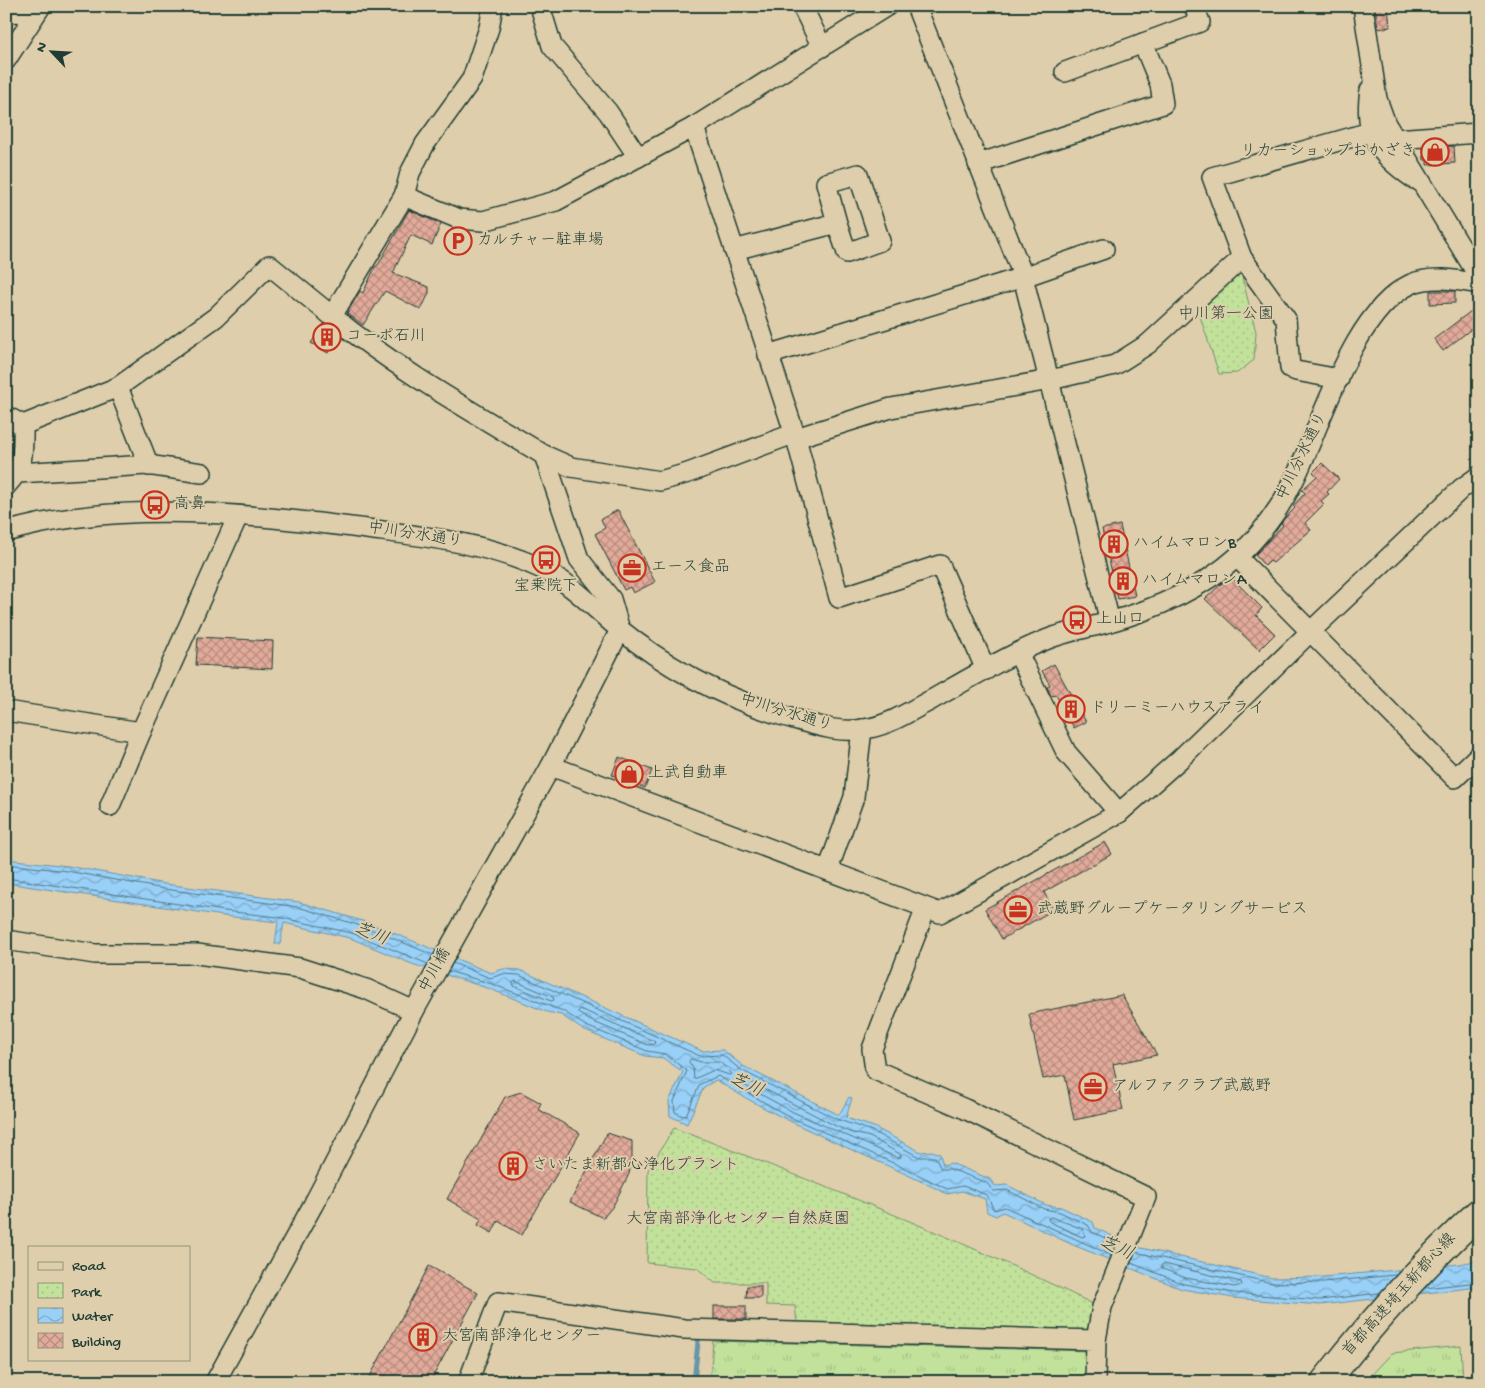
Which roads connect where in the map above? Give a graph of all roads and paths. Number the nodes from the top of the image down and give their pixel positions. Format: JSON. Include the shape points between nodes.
{"nodes":[{"id":1,"x":493,"y":6,"type":"edge"},
{"id":2,"x":540,"y":6,"type":"edge"},
{"id":3,"x":802,"y":6,"type":"edge"},
{"id":4,"x":887,"y":6,"type":"edge"},
{"id":5,"x":916,"y":6,"type":"edge"},
{"id":6,"x":1194,"y":6,"type":"edge"},
{"id":7,"x":1363,"y":6,"type":"edge"},
{"id":8,"x":38,"y":10,"type":"edge"},
{"id":9,"x":6,"y":12,"type":"edge"},
{"id":10,"x":1142,"y":43,"type":"junction"},
{"id":11,"x":822,"y":47,"type":"junction"},
{"id":12,"x":6,"y":60,"type":"edge"},
{"id":13,"x":1065,"y":72,"type":"dead end"},
{"id":14,"x":1373,"y":72,"type":"junction"},
{"id":15,"x":694,"y":127,"type":"junction"},
{"id":16,"x":1370,"y":132,"type":"junction"},
{"id":17,"x":1479,"y":134,"type":"edge"},
{"id":18,"x":1395,"y":140,"type":"junction"},
{"id":19,"x":638,"y":157,"type":"junction"},
{"id":20,"x":978,"y":164,"type":"junction"},
{"id":21,"x":1421,"y":184,"type":"junction"},
{"id":22,"x":404,"y":196,"type":"junction"},
{"id":23,"x":836,"y":223,"type":"dead end"},
{"id":24,"x":734,"y":250,"type":"junction"},
{"id":25,"x":1104,"y":250,"type":"dead end"},
{"id":26,"x":1242,"y":258,"type":"junction"},
{"id":27,"x":1023,"y":277,"type":"junction"},
{"id":28,"x":1479,"y":277,"type":"edge"},
{"id":29,"x":1479,"y":284,"type":"edge"},
{"id":30,"x":332,"y":316,"type":"junction"},
{"id":31,"x":768,"y":355,"type":"junction"},
{"id":32,"x":1339,"y":379,"type":"junction"},
{"id":33,"x":1050,"y":380,"type":"junction"},
{"id":34,"x":118,"y":387,"type":"junction"},
{"id":35,"x":6,"y":416,"type":"edge"},
{"id":36,"x":23,"y":425,"type":"junction"},
{"id":37,"x":794,"y":436,"type":"junction"},
{"id":38,"x":544,"y":454,"type":"junction"},
{"id":39,"x":149,"y":466,"type":"junction"},
{"id":40,"x":202,"y":473,"type":"dead end"},
{"id":41,"x":1479,"y":476,"type":"edge"},
{"id":42,"x":12,"y":480,"type":"edge"},
{"id":43,"x":238,"y":516,"type":"junction"},
{"id":44,"x":6,"y":532,"type":"edge"},
{"id":45,"x":1237,"y":557,"type":"junction"},
{"id":46,"x":1110,"y":622,"type":"junction"},
{"id":47,"x":620,"y":630,"type":"junction"},
{"id":48,"x":1311,"y":631,"type":"junction"},
{"id":49,"x":1018,"y":653,"type":"junction"},
{"id":50,"x":986,"y":670,"type":"junction"},
{"id":51,"x":6,"y":711,"type":"edge"},
{"id":52,"x":862,"y":729,"type":"junction"},
{"id":53,"x":141,"y":732,"type":"junction"},
{"id":54,"x":1479,"y":755,"type":"edge"},
{"id":55,"x":550,"y":766,"type":"junction"},
{"id":56,"x":110,"y":806,"type":"dead end"},
{"id":57,"x":1119,"y":813,"type":"junction"},
{"id":58,"x":828,"y":870,"type":"junction"},
{"id":59,"x":926,"y":908,"type":"junction"},
{"id":60,"x":6,"y":940,"type":"edge"},
{"id":61,"x":416,"y":1007,"type":"junction"},
{"id":62,"x":1479,"y":1213,"type":"edge"},
{"id":63,"x":1479,"y":1233,"type":"edge"},
{"id":64,"x":1096,"y":1340,"type":"junction"},
{"id":65,"x":215,"y":1382,"type":"edge"},
{"id":66,"x":468,"y":1382,"type":"edge"},
{"id":67,"x":1096,"y":1382,"type":"edge"},
{"id":68,"x":1325,"y":1382,"type":"edge"},
{"id":69,"x":1341,"y":1382,"type":"edge"}],
"edges":[{"from":1,"to":22,"type":"street","via":[[472,79],[426,144],[410,173]]},
{"from":2,"to":19,"type":"street","via":[[552,46],[608,112]]},
{"from":3,"to":11,"type":"street"},
{"from":4,"to":11,"type":"street"},
{"from":5,"to":20,"type":"street"},
{"from":6,"to":10,"type":"street","via":[[1200,22]]},
{"from":7,"to":14,"type":"street"},
{"from":8,"to":9,"type":"street"},
{"from":8,"to":12,"type":"street"},
{"from":10,"to":13,"type":"street"},
{"from":10,"to":20,"type":"street","via":[[1160,84],[1163,104]]},
{"from":11,"to":15,"type":"street"},
{"from":14,"to":16,"type":"street","via":[[1368,103]]},
{"from":14,"to":18,"type":"street","via":[[1377,100]]},
{"from":15,"to":19,"type":"street"},
{"from":15,"to":24,"type":"street"},
{"from":16,"to":21,"type":"street","via":[[1383,154]]},
{"from":16,"to":26,"type":"street","via":[[1212,177]]},
{"from":17,"to":18,"type":"street"},
{"from":18,"to":21,"type":"street"},
{"from":19,"to":22,"type":"street","via":[[556,201],[483,221],[459,218]]},
{"from":20,"to":27,"type":"street"},
{"from":21,"to":28,"type":"street"},
{"from":22,"to":30,"type":"street"},
{"from":23,"to":24,"type":"street"},
{"from":24,"to":31,"type":"street"},
{"from":25,"to":27,"type":"street"},
{"from":26,"to":32,"type":"street","via":[[1286,319],[1290,368]]},
{"from":26,"to":33,"type":"street","via":[[1148,344],[1115,365]]},
{"from":27,"to":31,"type":"street"},
{"from":27,"to":33,"type":"street"},
{"from":29,"to":32,"type":"street","name":"中川分水通り","via":[[1430,280],[1414,282],[1395,294],[1365,324]]},
{"from":30,"to":34,"type":"street","via":[[269,265],[216,317]]},
{"from":30,"to":38,"type":"street","via":[[370,348]]},
{"from":31,"to":37,"type":"street"},
{"from":32,"to":45,"type":"street","name":"中川分水通り","via":[[1291,486],[1262,530]]},
{"from":33,"to":37,"type":"street","via":[[891,408]]},
{"from":33,"to":46,"type":"street"},
{"from":34,"to":36,"type":"street"},
{"from":34,"to":39,"type":"street"},
{"from":35,"to":36,"type":"street"},
{"from":36,"to":42,"type":"street","via":[[23,450]]},
{"from":37,"to":38,"type":"street","via":[[660,481],[571,467]]},
{"from":37,"to":50,"type":"street","via":[[839,598],[940,565]]},
{"from":38,"to":47,"type":"street","via":[[579,559],[611,599]]},
{"from":39,"to":40,"type":"street"},
{"from":39,"to":42,"type":"street"},
{"from":41,"to":48,"type":"street","via":[[1462,488]]},
{"from":43,"to":44,"type":"street","name":"中川分水通り","via":[[73,517]]},
{"from":43,"to":47,"type":"street","name":"中川分水通り","via":[[425,536],[497,551],[549,572]]},
{"from":43,"to":53,"type":"street"},
{"from":45,"to":46,"type":"street","name":"中川分水通り","via":[[1178,597]]},
{"from":45,"to":48,"type":"street"},
{"from":46,"to":49,"type":"street","name":"中川分水通り","via":[[1051,638]]},
{"from":47,"to":52,"type":"street","name":"中川分水通り","via":[[673,668],[724,695],[828,729]]},
{"from":47,"to":55,"type":"street","name":"中川橋"},
{"from":48,"to":54,"type":"street","via":[[1455,778]]},
{"from":48,"to":57,"type":"street","via":[[1180,759]]},
{"from":49,"to":50,"type":"street","name":"中川分水通り"},
{"from":49,"to":57,"type":"street","via":[[1066,752]]},
{"from":50,"to":52,"type":"street","name":"中川分水通り","via":[[894,720]]},
{"from":51,"to":53,"type":"street"},
{"from":52,"to":58,"type":"street","via":[[854,797]]},
{"from":53,"to":56,"type":"street"},
{"from":55,"to":58,"type":"street"},
{"from":55,"to":61,"type":"street","name":"中川橋"},
{"from":57,"to":59,"type":"street","via":[[940,913]]},
{"from":58,"to":59,"type":"street"},
{"from":59,"to":64,"type":"street","via":[[872,1049],[876,1070],[965,1109],[1146,1197],[1102,1307]]},
{"from":60,"to":61,"type":"street","via":[[95,954],[197,954],[300,968]]},
{"from":61,"to":65,"type":"street","name":"中川橋","via":[[313,1205]]},
{"from":62,"to":68,"type":"highway","name":"首都高速埼玉新都心線","via":[[1436,1252],[1367,1328]]},
{"from":63,"to":69,"type":"highway","name":"首都高速埼玉新都心線","via":[[1376,1338]]},
{"from":64,"to":66,"type":"street","via":[[684,1329],[498,1302]]},
{"from":64,"to":67,"type":"street"}]}
